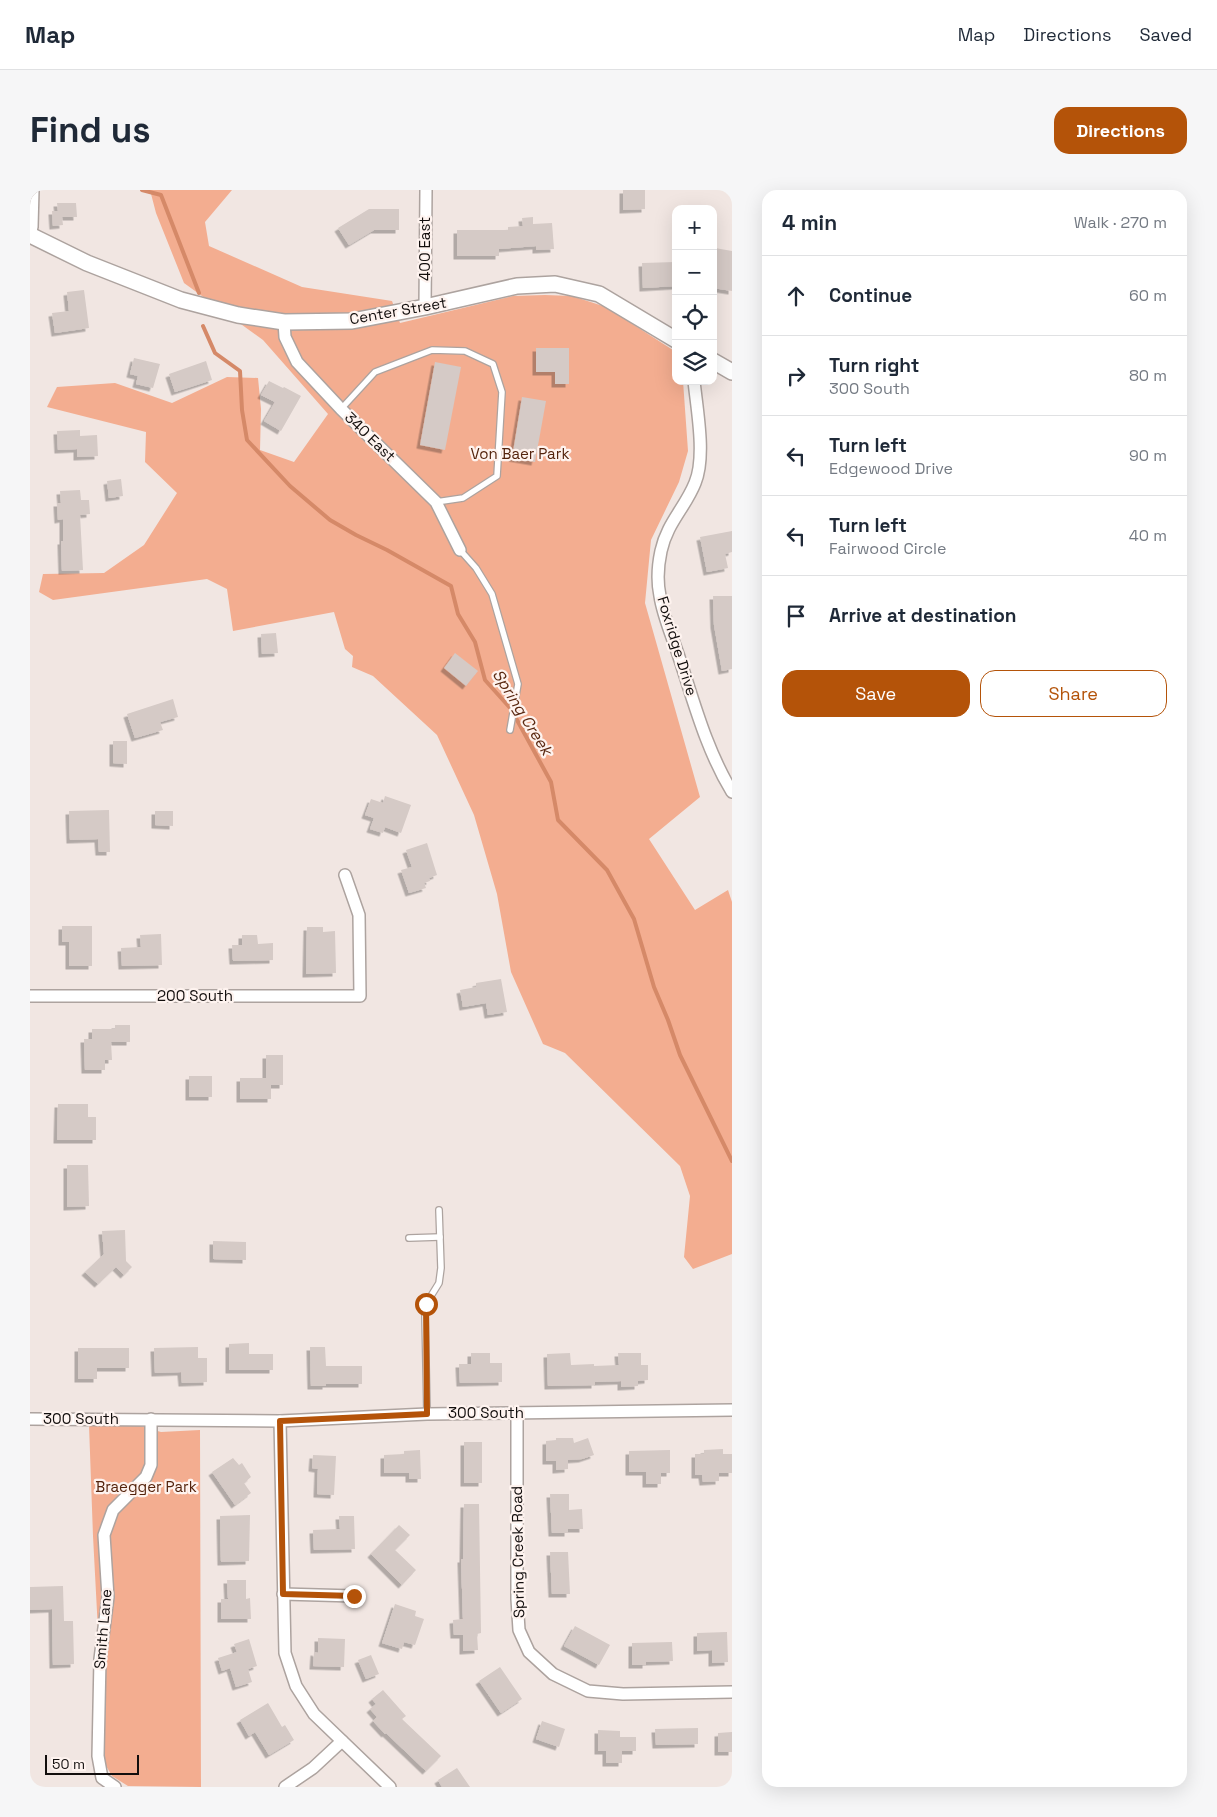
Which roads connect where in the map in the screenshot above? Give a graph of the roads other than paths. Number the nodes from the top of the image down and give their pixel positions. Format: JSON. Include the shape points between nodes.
{"nodes":[{"id":1,"x":30,"y":190,"type":"edge"},
{"id":2,"x":426,"y":190,"type":"edge"},
{"id":3,"x":30,"y":227,"type":"edge"},
{"id":4,"x":30,"y":235,"type":"edge"},
{"id":5,"x":425,"y":307,"type":"junction"},
{"id":6,"x":284,"y":322,"type":"junction"},
{"id":7,"x":672,"y":338,"type":"edge"},
{"id":8,"x":717,"y":363,"type":"edge"},
{"id":9,"x":732,"y":372,"type":"edge"},
{"id":10,"x":694,"y":385,"type":"edge"},
{"id":11,"x":341,"y":409,"type":"junction"},
{"id":12,"x":436,"y":502,"type":"junction"},
{"id":13,"x":460,"y":550,"type":"joint"},
{"id":14,"x":510,"y":730,"type":"dead end"},
{"id":15,"x":732,"y":792,"type":"edge"},
{"id":16,"x":345,"y":875,"type":"dead end"},
{"id":17,"x":30,"y":996,"type":"edge"},
{"id":18,"x":439,"y":1210,"type":"dead end"},
{"id":19,"x":440,"y":1237,"type":"junction"},
{"id":20,"x":409,"y":1238,"type":"dead end"},
{"id":21,"x":732,"y":1410,"type":"edge"},
{"id":22,"x":427,"y":1414,"type":"junction"},
{"id":23,"x":517,"y":1414,"type":"junction"},
{"id":24,"x":30,"y":1419,"type":"edge"},
{"id":25,"x":151,"y":1419,"type":"junction"},
{"id":26,"x":280,"y":1421,"type":"junction"},
{"id":27,"x":283,"y":1594,"type":"junction"},
{"id":28,"x":354,"y":1596,"type":"dead end"},
{"id":29,"x":732,"y":1692,"type":"edge"},
{"id":30,"x":342,"y":1741,"type":"junction"},
{"id":31,"x":115,"y":1787,"type":"edge"},
{"id":32,"x":285,"y":1787,"type":"edge"},
{"id":33,"x":390,"y":1787,"type":"edge"}],
"edges":[{"from":1,"to":3,"type":"street"},
{"from":2,"to":5,"type":"street","name":"400 East"},
{"from":4,"to":6,"type":"street","name":"Center Street","via":[[87,264],[181,300],[238,315]]},
{"from":5,"to":6,"type":"street","name":"Center Street","via":[[352,321]]},
{"from":5,"to":7,"type":"street","name":"Center Street","via":[[516,286],[556,284],[599,294]]},
{"from":6,"to":11,"type":"street","name":"340 East","via":[[285,337],[297,362]]},
{"from":8,"to":9,"type":"street"},
{"from":10,"to":15,"type":"street","name":"Foxridge Drive","via":[[700,468],[695,483],[670,524],[658,570],[660,596],[707,743]]},
{"from":11,"to":12,"type":"street","name":"340 East"},
{"from":11,"to":12,"type":"lane","via":[[375,372],[432,350],[465,351],[493,364],[502,392],[497,476],[463,498]]},
{"from":12,"to":13,"type":"street","name":"340 East"},
{"from":13,"to":14,"type":"lane","via":[[492,594],[518,684]]},
{"from":16,"to":17,"type":"street","name":"200 South","via":[[359,915],[360,996]]},
{"from":18,"to":19,"type":"lane"},
{"from":19,"to":20,"type":"lane"},
{"from":19,"to":22,"type":"lane","via":[[439,1283],[426,1304],[425,1315]]},
{"from":21,"to":23,"type":"street","name":"300 South"},
{"from":22,"to":23,"type":"street","name":"300 South"},
{"from":22,"to":26,"type":"street","name":"300 South"},
{"from":23,"to":29,"type":"street","name":"Spring Creek Road","via":[[517,1599],[519,1630],[529,1652],[553,1674],[588,1691],[623,1694]]},
{"from":24,"to":25,"type":"street","name":"300 South"},
{"from":25,"to":26,"type":"street","name":"300 South"},
{"from":25,"to":31,"type":"street","name":"Smith Lane","via":[[151,1465],[146,1477],[113,1510],[104,1535],[108,1597],[100,1659],[98,1756],[102,1778]]},
{"from":26,"to":27,"type":"street"},
{"from":27,"to":28,"type":"street"},
{"from":27,"to":30,"type":"street","via":[[286,1652],[296,1686],[314,1714]]},
{"from":30,"to":32,"type":"street","via":[[313,1768]]},
{"from":30,"to":33,"type":"street"}]}
